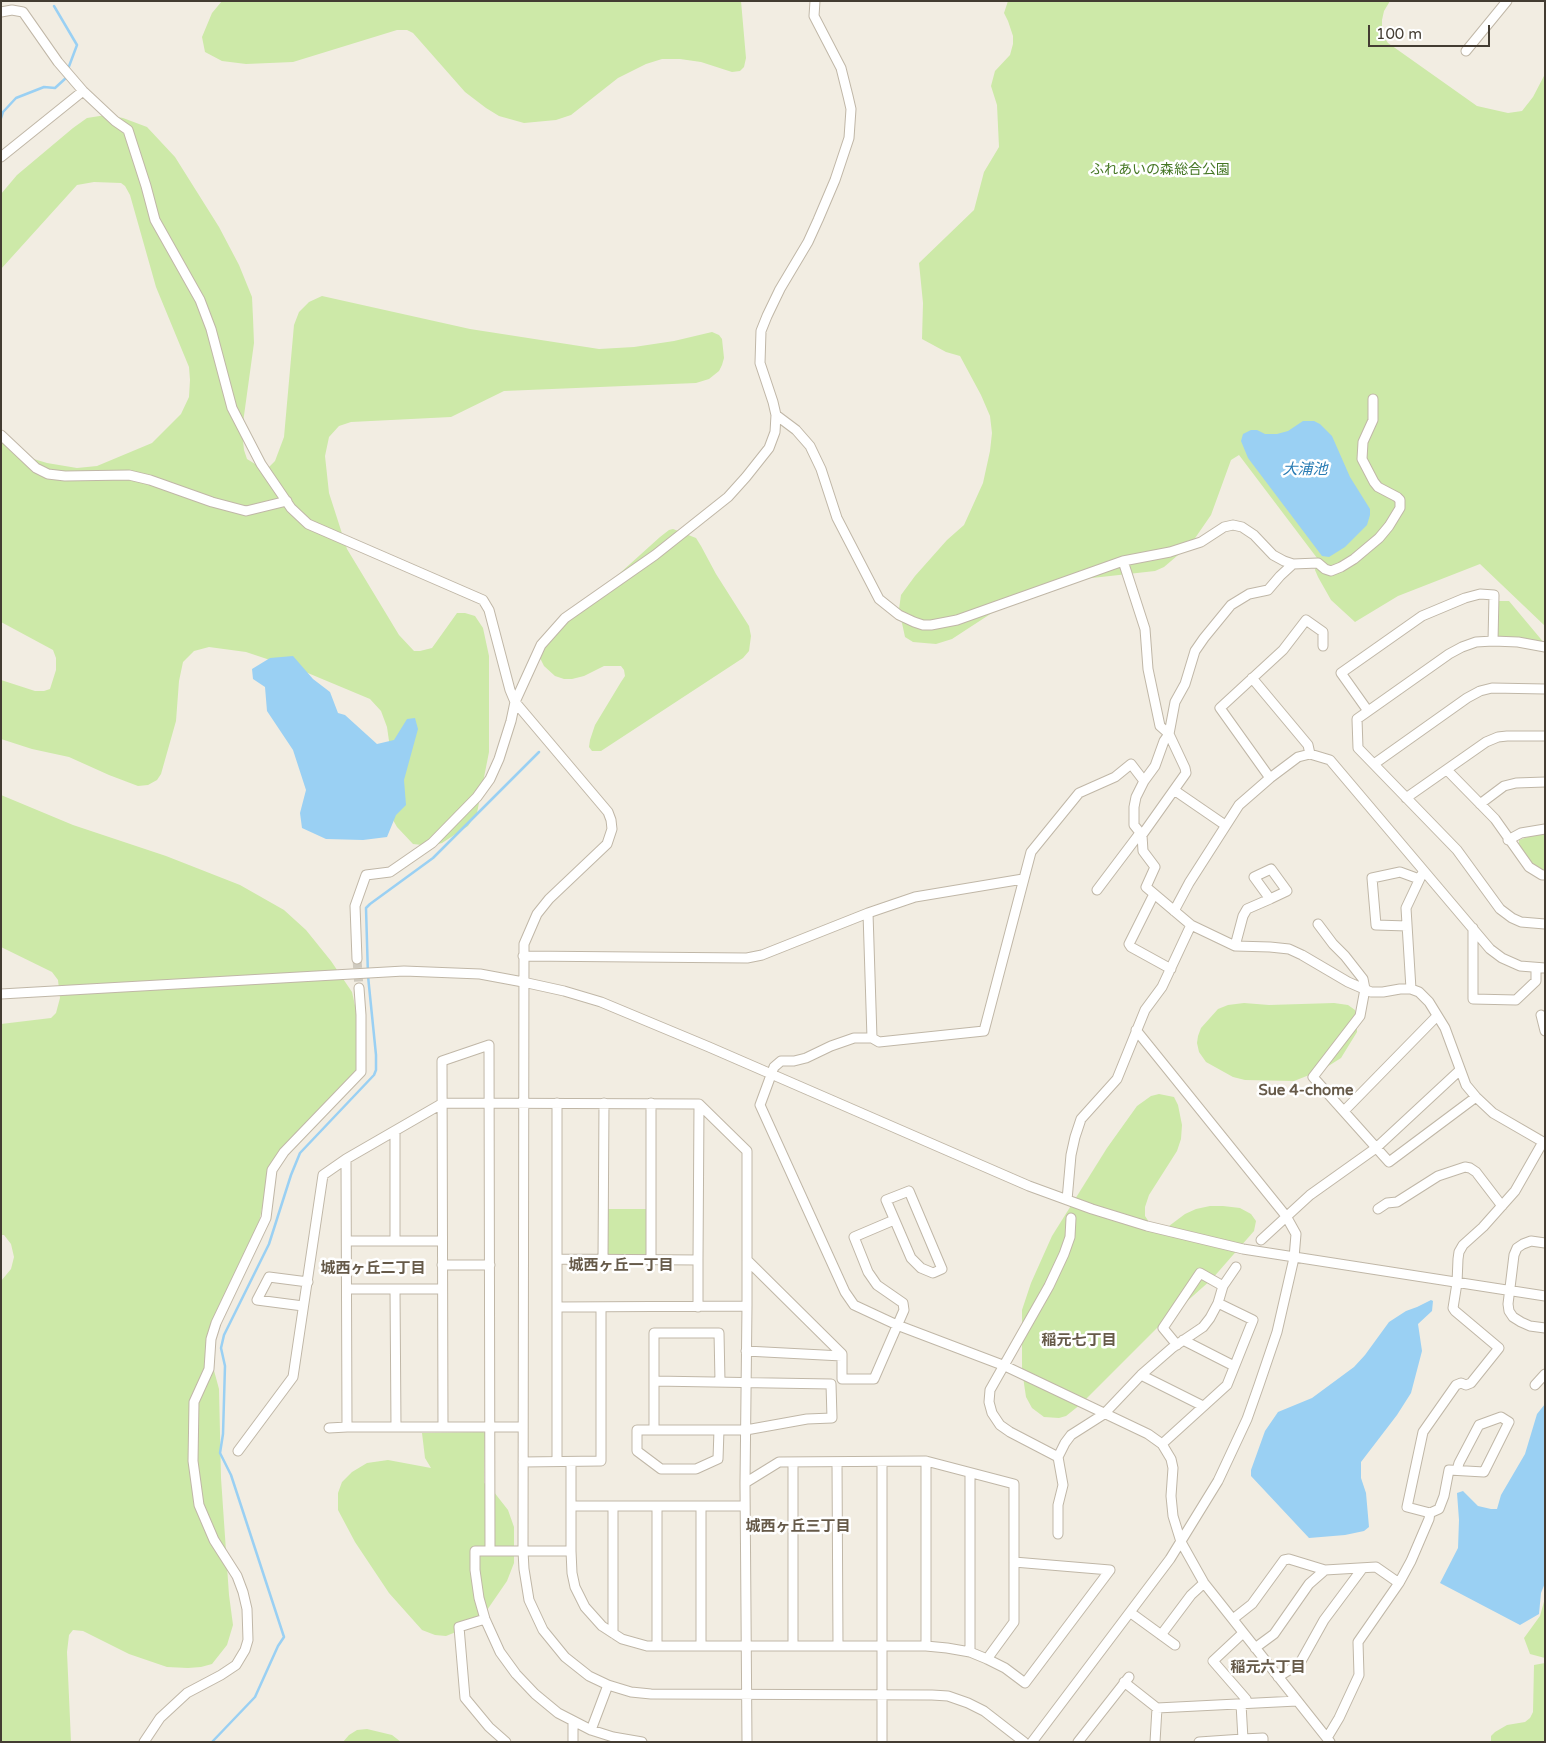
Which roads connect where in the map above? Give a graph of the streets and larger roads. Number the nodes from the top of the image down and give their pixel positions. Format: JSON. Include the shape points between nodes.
{"nodes":[{"id":1,"x":815,"y":1,"type":"edge"},
{"id":2,"x":1507,"y":1,"type":"edge"},
{"id":3,"x":1,"y":12,"type":"edge"},
{"id":4,"x":1466,"y":51,"type":"dead end"},
{"id":5,"x":83,"y":91,"type":"junction"},
{"id":6,"x":1,"y":157,"type":"edge"},
{"id":7,"x":1373,"y":399,"type":"dead end"},
{"id":8,"x":776,"y":415,"type":"junction"},
{"id":9,"x":1,"y":435,"type":"edge"},
{"id":10,"x":287,"y":501,"type":"junction"},
{"id":11,"x":1123,"y":561,"type":"junction"},
{"id":12,"x":1293,"y":564,"type":"junction"},
{"id":13,"x":1493,"y":641,"type":"junction"},
{"id":14,"x":1323,"y":646,"type":"dead end"},
{"id":15,"x":1545,"y":647,"type":"edge"},
{"id":16,"x":1252,"y":678,"type":"junction"},
{"id":17,"x":1545,"y":689,"type":"edge"},
{"id":18,"x":515,"y":702,"type":"junction"},
{"id":19,"x":1368,"y":711,"type":"junction"},
{"id":20,"x":1169,"y":734,"type":"junction"},
{"id":21,"x":1545,"y":736,"type":"edge"},
{"id":22,"x":1310,"y":754,"type":"junction"},
{"id":23,"x":1374,"y":764,"type":"junction"},
{"id":24,"x":1446,"y":770,"type":"junction"},
{"id":25,"x":1270,"y":778,"type":"junction"},
{"id":26,"x":1144,"y":781,"type":"junction"},
{"id":27,"x":1545,"y":782,"type":"edge"},
{"id":28,"x":1174,"y":790,"type":"junction"},
{"id":29,"x":1406,"y":798,"type":"junction"},
{"id":30,"x":1480,"y":804,"type":"junction"},
{"id":31,"x":1225,"y":825,"type":"junction"},
{"id":32,"x":1545,"y":829,"type":"edge"},
{"id":33,"x":1141,"y":834,"type":"junction"},
{"id":34,"x":1508,"y":840,"type":"junction"},
{"id":35,"x":1424,"y":869,"type":"junction"},
{"id":36,"x":1545,"y":876,"type":"edge"},
{"id":37,"x":1023,"y":879,"type":"junction"},
{"id":38,"x":1419,"y":879,"type":"junction"},
{"id":39,"x":1097,"y":890,"type":"dead end"},
{"id":40,"x":1154,"y":894,"type":"junction"},
{"id":41,"x":1270,"y":900,"type":"dead end"},
{"id":42,"x":1174,"y":911,"type":"junction"},
{"id":43,"x":868,"y":913,"type":"junction"},
{"id":44,"x":1318,"y":924,"type":"dead end"},
{"id":45,"x":1545,"y":924,"type":"edge"},
{"id":46,"x":1191,"y":925,"type":"junction"},
{"id":47,"x":1406,"y":926,"type":"junction"},
{"id":48,"x":1473,"y":928,"type":"junction"},
{"id":49,"x":1235,"y":946,"type":"junction"},
{"id":50,"x":523,"y":956,"type":"junction"},
{"id":51,"x":357,"y":959,"type":"tunnel mouth"},
{"id":52,"x":1540,"y":968,"type":"edge"},
{"id":53,"x":1171,"y":970,"type":"junction"},
{"id":54,"x":523,"y":982,"type":"junction"},
{"id":55,"x":359,"y":988,"type":"tunnel mouth"},
{"id":56,"x":1365,"y":989,"type":"junction"},
{"id":57,"x":1411,"y":989,"type":"junction"},
{"id":58,"x":1,"y":994,"type":"edge"},
{"id":59,"x":1542,"y":1015,"type":"dead end"},
{"id":60,"x":1437,"y":1016,"type":"junction"},
{"id":61,"x":1136,"y":1030,"type":"junction"},
{"id":62,"x":1545,"y":1031,"type":"edge"},
{"id":63,"x":872,"y":1038,"type":"junction"},
{"id":64,"x":1460,"y":1070,"type":"junction"},
{"id":65,"x":771,"y":1074,"type":"junction"},
{"id":66,"x":1476,"y":1098,"type":"junction"},
{"id":67,"x":443,"y":1103,"type":"junction"},
{"id":68,"x":490,"y":1103,"type":"junction"},
{"id":69,"x":523,"y":1103,"type":"junction"},
{"id":70,"x":557,"y":1103,"type":"junction"},
{"id":71,"x":604,"y":1103,"type":"junction"},
{"id":72,"x":651,"y":1103,"type":"junction"},
{"id":73,"x":700,"y":1104,"type":"junction"},
{"id":74,"x":1344,"y":1111,"type":"junction"},
{"id":75,"x":395,"y":1131,"type":"junction"},
{"id":76,"x":1544,"y":1143,"type":"edge"},
{"id":77,"x":1376,"y":1148,"type":"junction"},
{"id":78,"x":346,"y":1159,"type":"junction"},
{"id":79,"x":1067,"y":1200,"type":"junction"},
{"id":80,"x":1502,"y":1206,"type":"junction"},
{"id":81,"x":1378,"y":1209,"type":"dead end"},
{"id":82,"x":1286,"y":1216,"type":"junction"},
{"id":83,"x":1071,"y":1218,"type":"dead end"},
{"id":84,"x":894,"y":1220,"type":"junction"},
{"id":85,"x":1260,"y":1240,"type":"dead end"},
{"id":86,"x":347,"y":1241,"type":"junction"},
{"id":87,"x":395,"y":1241,"type":"junction"},
{"id":88,"x":442,"y":1241,"type":"junction"},
{"id":89,"x":1545,"y":1243,"type":"edge"},
{"id":90,"x":1294,"y":1258,"type":"junction"},
{"id":91,"x":557,"y":1259,"type":"junction"},
{"id":92,"x":603,"y":1260,"type":"junction"},
{"id":93,"x":651,"y":1260,"type":"junction"},
{"id":94,"x":698,"y":1260,"type":"junction"},
{"id":95,"x":747,"y":1260,"type":"junction"},
{"id":96,"x":442,"y":1265,"type":"junction"},
{"id":97,"x":490,"y":1265,"type":"junction"},
{"id":98,"x":1236,"y":1267,"type":"dead end"},
{"id":99,"x":308,"y":1282,"type":"junction"},
{"id":100,"x":1457,"y":1283,"type":"junction"},
{"id":101,"x":1223,"y":1286,"type":"junction"},
{"id":102,"x":347,"y":1289,"type":"junction"},
{"id":103,"x":395,"y":1289,"type":"junction"},
{"id":104,"x":442,"y":1289,"type":"junction"},
{"id":105,"x":1509,"y":1290,"type":"junction"},
{"id":106,"x":1545,"y":1296,"type":"edge"},
{"id":107,"x":1218,"y":1303,"type":"junction"},
{"id":108,"x":303,"y":1306,"type":"junction"},
{"id":109,"x":747,"y":1306,"type":"junction"},
{"id":110,"x":557,"y":1307,"type":"junction"},
{"id":111,"x":601,"y":1307,"type":"junction"},
{"id":112,"x":698,"y":1307,"type":"junction"},
{"id":113,"x":897,"y":1325,"type":"junction"},
{"id":114,"x":1545,"y":1328,"type":"edge"},
{"id":115,"x":1180,"y":1342,"type":"junction"},
{"id":116,"x":746,"y":1350,"type":"junction"},
{"id":117,"x":842,"y":1356,"type":"junction"},
{"id":118,"x":1005,"y":1366,"type":"junction"},
{"id":119,"x":1234,"y":1366,"type":"junction"},
{"id":120,"x":1545,"y":1374,"type":"edge"},
{"id":121,"x":1141,"y":1375,"type":"junction"},
{"id":122,"x":654,"y":1381,"type":"junction"},
{"id":123,"x":720,"y":1381,"type":"junction"},
{"id":124,"x":746,"y":1381,"type":"junction"},
{"id":125,"x":1535,"y":1385,"type":"dead end"},
{"id":126,"x":1204,"y":1406,"type":"junction"},
{"id":127,"x":1104,"y":1414,"type":"junction"},
{"id":128,"x":347,"y":1427,"type":"junction"},
{"id":129,"x":396,"y":1427,"type":"junction"},
{"id":130,"x":443,"y":1427,"type":"junction"},
{"id":131,"x":490,"y":1427,"type":"junction"},
{"id":132,"x":523,"y":1427,"type":"junction"},
{"id":133,"x":330,"y":1428,"type":"dead end"},
{"id":134,"x":654,"y":1430,"type":"junction"},
{"id":135,"x":718,"y":1430,"type":"junction"},
{"id":136,"x":746,"y":1430,"type":"junction"},
{"id":137,"x":1162,"y":1444,"type":"junction"},
{"id":138,"x":238,"y":1452,"type":"dead end"},
{"id":139,"x":1058,"y":1457,"type":"junction"},
{"id":140,"x":557,"y":1461,"type":"junction"},
{"id":141,"x":523,"y":1462,"type":"junction"},
{"id":142,"x":571,"y":1462,"type":"junction"},
{"id":143,"x":793,"y":1462,"type":"junction"},
{"id":144,"x":837,"y":1462,"type":"junction"},
{"id":145,"x":882,"y":1462,"type":"junction"},
{"id":146,"x":926,"y":1462,"type":"junction"},
{"id":147,"x":1457,"y":1470,"type":"junction"},
{"id":148,"x":970,"y":1473,"type":"junction"},
{"id":149,"x":745,"y":1482,"type":"junction"},
{"id":150,"x":571,"y":1506,"type":"junction"},
{"id":151,"x":613,"y":1506,"type":"junction"},
{"id":152,"x":657,"y":1506,"type":"junction"},
{"id":153,"x":701,"y":1506,"type":"junction"},
{"id":154,"x":745,"y":1506,"type":"junction"},
{"id":155,"x":1430,"y":1513,"type":"junction"},
{"id":156,"x":1058,"y":1534,"type":"dead end"},
{"id":157,"x":1181,"y":1542,"type":"junction"},
{"id":158,"x":490,"y":1551,"type":"junction"},
{"id":159,"x":523,"y":1551,"type":"junction"},
{"id":160,"x":571,"y":1551,"type":"junction"},
{"id":161,"x":1014,"y":1562,"type":"junction"},
{"id":162,"x":1362,"y":1569,"type":"junction"},
{"id":163,"x":1325,"y":1570,"type":"junction"},
{"id":164,"x":1204,"y":1583,"type":"junction"},
{"id":165,"x":1399,"y":1583,"type":"junction"},
{"id":166,"x":1131,"y":1613,"type":"junction"},
{"id":167,"x":485,"y":1619,"type":"junction"},
{"id":168,"x":1233,"y":1619,"type":"junction"},
{"id":169,"x":1243,"y":1633,"type":"junction"},
{"id":170,"x":613,"y":1634,"type":"junction"},
{"id":171,"x":1161,"y":1634,"type":"junction"},
{"id":172,"x":1175,"y":1645,"type":"dead end"},
{"id":173,"x":657,"y":1646,"type":"junction"},
{"id":174,"x":701,"y":1646,"type":"junction"},
{"id":175,"x":747,"y":1646,"type":"junction"},
{"id":176,"x":793,"y":1646,"type":"junction"},
{"id":177,"x":838,"y":1646,"type":"junction"},
{"id":178,"x":881,"y":1646,"type":"junction"},
{"id":179,"x":926,"y":1646,"type":"junction"},
{"id":180,"x":1255,"y":1648,"type":"junction"},
{"id":181,"x":970,"y":1652,"type":"junction"},
{"id":182,"x":987,"y":1659,"type":"junction"},
{"id":183,"x":1278,"y":1677,"type":"junction"},
{"id":184,"x":608,"y":1685,"type":"junction"},
{"id":185,"x":882,"y":1694,"type":"junction"},
{"id":186,"x":748,"y":1695,"type":"junction"},
{"id":187,"x":1297,"y":1701,"type":"junction"},
{"id":188,"x":1244,"y":1704,"type":"junction"},
{"id":189,"x":1157,"y":1708,"type":"junction"},
{"id":190,"x":573,"y":1721,"type":"junction"},
{"id":191,"x":591,"y":1730,"type":"junction"},
{"id":192,"x":613,"y":1739,"type":"edge"},
{"id":193,"x":1243,"y":1739,"type":"junction"},
{"id":194,"x":1328,"y":1740,"type":"edge"},
{"id":195,"x":144,"y":1742,"type":"edge"},
{"id":196,"x":506,"y":1742,"type":"edge"},
{"id":197,"x":572,"y":1742,"type":"edge"},
{"id":198,"x":642,"y":1742,"type":"edge"},
{"id":199,"x":747,"y":1742,"type":"edge"},
{"id":200,"x":882,"y":1742,"type":"edge"},
{"id":201,"x":1024,"y":1742,"type":"edge"},
{"id":202,"x":1032,"y":1742,"type":"edge"},
{"id":203,"x":1078,"y":1742,"type":"edge"},
{"id":204,"x":1155,"y":1742,"type":"edge"},
{"id":205,"x":1199,"y":1742,"type":"edge"},
{"id":206,"x":1263,"y":1742,"type":"edge"}],
"edges":[{"from":1,"to":8,"type":"street","via":[[814,16],[841,68],[848,96],[851,109],[849,138],[808,242],[780,289],[761,331],[760,362]]},
{"from":2,"to":4,"type":"street"},
{"from":3,"to":5,"type":"street","via":[[23,12]]},
{"from":5,"to":6,"type":"street"},
{"from":5,"to":10,"type":"street","via":[[128,130],[155,220],[200,300],[232,408],[261,464]]},
{"from":7,"to":12,"type":"street","via":[[1374,420],[1363,442],[1362,460],[1378,487],[1397,497],[1400,510],[1379,538],[1341,567],[1331,571],[1318,563]]},
{"from":8,"to":11,"type":"street","via":[[810,446],[838,518],[879,599],[894,612],[914,622],[931,625],[957,620]]},
{"from":8,"to":18,"type":"street","via":[[770,448],[728,497],[655,555],[565,618],[540,645]]},
{"from":9,"to":10,"type":"street","via":[[36,468],[48,474],[129,475],[246,511]]},
{"from":10,"to":18,"type":"street","via":[[308,524],[483,600],[490,610]]},
{"from":11,"to":12,"type":"street","via":[[1201,542],[1233,525],[1254,535],[1273,555]]},
{"from":11,"to":20,"type":"street","via":[[1146,629],[1148,669],[1158,719],[1160,726]]},
{"from":12,"to":20,"type":"street","via":[[1268,590],[1249,594],[1231,605],[1204,638],[1195,651],[1185,684],[1175,702]]},
{"from":13,"to":15,"type":"street"},
{"from":13,"to":19,"type":"street","via":[[1476,642],[1449,654]]},
{"from":13,"to":19,"type":"street","via":[[1494,594],[1465,598],[1422,616],[1341,673]]},
{"from":14,"to":16,"type":"street","via":[[1323,632],[1306,620],[1283,650]]},
{"from":16,"to":22,"type":"street","via":[[1308,745]]},
{"from":16,"to":25,"type":"street","via":[[1220,708]]},
{"from":17,"to":23,"type":"street","via":[[1492,688],[1480,691]]},
{"from":18,"to":50,"type":"street","via":[[612,820],[607,844],[537,914],[524,944]]},
{"from":18,"to":51,"type":"street","via":[[499,759],[477,797],[432,843],[390,872],[366,875],[356,906]]},
{"from":19,"to":23,"type":"street","via":[[1357,719],[1358,748]]},
{"from":20,"to":26,"type":"street","via":[[1155,766]]},
{"from":20,"to":28,"type":"street","via":[[1186,773]]},
{"from":21,"to":24,"type":"street","via":[[1498,737]]},
{"from":22,"to":25,"type":"street","via":[[1298,757]]},
{"from":22,"to":35,"type":"street","via":[[1330,760]]},
{"from":23,"to":29,"type":"street"},
{"from":24,"to":29,"type":"street"},
{"from":24,"to":30,"type":"street"},
{"from":25,"to":31,"type":"street","via":[[1238,805]]},
{"from":26,"to":33,"type":"street","via":[[1134,807],[1134,825]]},
{"from":26,"to":37,"type":"street","via":[[1131,764],[1115,777],[1079,794],[1031,852]]},
{"from":27,"to":30,"type":"street","via":[[1504,786]]},
{"from":28,"to":31,"type":"street"},
{"from":28,"to":33,"type":"street"},
{"from":29,"to":45,"type":"street","via":[[1457,850],[1500,909],[1521,922]]},
{"from":30,"to":34,"type":"street"},
{"from":31,"to":42,"type":"street"},
{"from":32,"to":34,"type":"street","via":[[1521,833]]},
{"from":33,"to":39,"type":"street"},
{"from":33,"to":40,"type":"street","via":[[1143,851],[1155,867],[1146,887]]},
{"from":34,"to":36,"type":"street","via":[[1529,867]]},
{"from":35,"to":38,"type":"street"},
{"from":35,"to":48,"type":"street"},
{"from":37,"to":43,"type":"street","via":[[915,897]]},
{"from":37,"to":63,"type":"street","via":[[984,1031],[879,1042]]},
{"from":38,"to":47,"type":"street","via":[[1406,908]]},
{"from":38,"to":47,"type":"street","via":[[1400,872],[1372,878],[1376,925]]},
{"from":40,"to":42,"type":"street"},
{"from":40,"to":53,"type":"street","via":[[1129,944]]},
{"from":41,"to":49,"type":"street","via":[[1247,909]]},
{"from":42,"to":46,"type":"street"},
{"from":43,"to":50,"type":"street","via":[[747,958]]},
{"from":43,"to":63,"type":"street"},
{"from":44,"to":56,"type":"street","via":[[1363,979]]},
{"from":46,"to":49,"type":"street"},
{"from":46,"to":53,"type":"street"},
{"from":47,"to":57,"type":"street"},
{"from":48,"to":52,"type":"street","via":[[1502,958],[1520,966]]},
{"from":48,"to":52,"type":"street","via":[[1472,999],[1516,1000],[1536,981]]},
{"from":49,"to":56,"type":"street","via":[[1288,949]]},
{"from":50,"to":54,"type":"street"},
{"from":53,"to":61,"type":"street"},
{"from":54,"to":58,"type":"street","via":[[480,974],[404,971]]},
{"from":54,"to":65,"type":"street","via":[[601,1002]]},
{"from":54,"to":69,"type":"street"},
{"from":55,"to":195,"type":"street","via":[[361,1072],[289,1147],[272,1170],[266,1218],[216,1323],[211,1339],[209,1369],[194,1402],[193,1461],[199,1505],[243,1592],[248,1640],[236,1665],[186,1693],[160,1718]]},
{"from":56,"to":57,"type":"street","via":[[1371,992]]},
{"from":56,"to":74,"type":"street","via":[[1360,1016],[1313,1077]]},
{"from":57,"to":60,"type":"street","via":[[1425,996]]},
{"from":59,"to":62,"type":"street"},
{"from":60,"to":64,"type":"street","via":[[1445,1028]]},
{"from":60,"to":74,"type":"street"},
{"from":61,"to":79,"type":"street","via":[[1117,1079],[1081,1119],[1071,1154]]},
{"from":61,"to":82,"type":"street"},
{"from":63,"to":65,"type":"street","via":[[854,1038],[806,1058],[781,1061]]},
{"from":64,"to":66,"type":"street"},
{"from":64,"to":77,"type":"street"},
{"from":65,"to":79,"type":"street"},
{"from":65,"to":113,"type":"street","via":[[760,1105],[845,1292],[854,1305]]},
{"from":66,"to":76,"type":"street","via":[[1493,1113]]},
{"from":66,"to":77,"type":"street","via":[[1389,1162]]},
{"from":67,"to":68,"type":"street"},
{"from":67,"to":68,"type":"street","via":[[442,1061],[490,1044]]},
{"from":67,"to":75,"type":"street"},
{"from":67,"to":88,"type":"street"},
{"from":68,"to":69,"type":"street"},
{"from":68,"to":97,"type":"street"},
{"from":69,"to":70,"type":"street"},
{"from":69,"to":132,"type":"street"},
{"from":70,"to":71,"type":"street"},
{"from":70,"to":91,"type":"street"},
{"from":71,"to":72,"type":"street"},
{"from":71,"to":92,"type":"street"},
{"from":72,"to":73,"type":"street"},
{"from":72,"to":93,"type":"street"},
{"from":73,"to":94,"type":"street"},
{"from":73,"to":95,"type":"street","via":[[746,1152]]},
{"from":74,"to":77,"type":"street"},
{"from":75,"to":78,"type":"street"},
{"from":75,"to":87,"type":"street"},
{"from":76,"to":80,"type":"street"},
{"from":77,"to":82,"type":"street"},
{"from":78,"to":86,"type":"street"},
{"from":78,"to":99,"type":"street","via":[[323,1175]]},
{"from":79,"to":90,"type":"street","via":[[1147,1226]]},
{"from":80,"to":81,"type":"street","via":[[1476,1172],[1466,1167],[1438,1176],[1396,1202]]},
{"from":80,"to":100,"type":"street","via":[[1463,1245],[1458,1259]]},
{"from":82,"to":85,"type":"street"},
{"from":82,"to":90,"type":"street","via":[[1296,1234]]},
{"from":83,"to":118,"type":"street","via":[[1070,1238],[1064,1254]]},
{"from":84,"to":84,"type":"street","via":[[911,1258],[921,1268],[933,1273],[942,1269],[909,1191],[886,1200]]},
{"from":84,"to":113,"type":"street","via":[[854,1237],[877,1285],[903,1303],[904,1310]]},
{"from":86,"to":87,"type":"street"},
{"from":86,"to":102,"type":"street"},
{"from":87,"to":88,"type":"street"},
{"from":88,"to":96,"type":"street"},
{"from":89,"to":105,"type":"street","via":[[1531,1241],[1517,1248]]},
{"from":90,"to":100,"type":"street"},
{"from":90,"to":157,"type":"street","via":[[1277,1332],[1247,1419],[1218,1481]]},
{"from":91,"to":92,"type":"street"},
{"from":91,"to":110,"type":"street"},
{"from":92,"to":93,"type":"street"},
{"from":93,"to":94,"type":"street"},
{"from":94,"to":112,"type":"street"},
{"from":95,"to":109,"type":"street"},
{"from":95,"to":117,"type":"street"},
{"from":96,"to":97,"type":"street"},
{"from":96,"to":104,"type":"street"},
{"from":97,"to":131,"type":"street"},
{"from":98,"to":101,"type":"street"},
{"from":99,"to":108,"type":"street"},
{"from":99,"to":108,"type":"street","via":[[270,1277],[257,1300]]},
{"from":100,"to":105,"type":"street"},
{"from":100,"to":155,"type":"street","via":[[1453,1308],[1499,1348],[1471,1384],[1456,1385],[1423,1432],[1407,1507]]},
{"from":101,"to":107,"type":"street"},
{"from":101,"to":115,"type":"street","via":[[1200,1273],[1163,1328]]},
{"from":102,"to":103,"type":"street"},
{"from":102,"to":128,"type":"street"},
{"from":103,"to":104,"type":"street"},
{"from":103,"to":129,"type":"street"},
{"from":104,"to":130,"type":"street"},
{"from":105,"to":106,"type":"street"},
{"from":105,"to":114,"type":"street","via":[[1509,1311],[1513,1317],[1530,1326]]},
{"from":107,"to":115,"type":"street","via":[[1202,1327]]},
{"from":107,"to":119,"type":"street","via":[[1253,1320]]},
{"from":108,"to":138,"type":"street","via":[[293,1377]]},
{"from":109,"to":112,"type":"street"},
{"from":109,"to":116,"type":"street"},
{"from":110,"to":111,"type":"street"},
{"from":110,"to":140,"type":"street"},
{"from":111,"to":112,"type":"street"},
{"from":111,"to":142,"type":"street","via":[[601,1461]]},
{"from":113,"to":117,"type":"street","via":[[874,1379],[842,1379]]},
{"from":113,"to":118,"type":"street"},
{"from":115,"to":119,"type":"street"},
{"from":115,"to":121,"type":"street"},
{"from":116,"to":117,"type":"street"},
{"from":116,"to":124,"type":"street"},
{"from":118,"to":127,"type":"street"},
{"from":118,"to":139,"type":"street","via":[[990,1390],[992,1413],[1010,1432]]},
{"from":119,"to":126,"type":"street","via":[[1227,1385]]},
{"from":120,"to":125,"type":"street"},
{"from":121,"to":126,"type":"street"},
{"from":121,"to":127,"type":"street"},
{"from":122,"to":123,"type":"street"},
{"from":122,"to":123,"type":"street","via":[[654,1333],[719,1333]]},
{"from":122,"to":134,"type":"street"},
{"from":123,"to":124,"type":"street"},
{"from":124,"to":136,"type":"street"},
{"from":124,"to":136,"type":"street","via":[[831,1384],[832,1418]]},
{"from":126,"to":137,"type":"street"},
{"from":127,"to":137,"type":"street"},
{"from":127,"to":139,"type":"street","via":[[1071,1435]]},
{"from":128,"to":129,"type":"street"},
{"from":128,"to":133,"type":"street"},
{"from":129,"to":130,"type":"street"},
{"from":130,"to":131,"type":"street"},
{"from":131,"to":132,"type":"street"},
{"from":131,"to":158,"type":"street"},
{"from":132,"to":141,"type":"street"},
{"from":134,"to":135,"type":"street"},
{"from":134,"to":135,"type":"street","via":[[637,1430],[637,1451],[661,1469],[696,1469],[718,1459]]},
{"from":135,"to":136,"type":"street"},
{"from":136,"to":149,"type":"street"},
{"from":137,"to":157,"type":"street","via":[[1173,1468],[1171,1507]]},
{"from":139,"to":156,"type":"street","via":[[1063,1485],[1058,1506]]},
{"from":140,"to":141,"type":"street"},
{"from":140,"to":142,"type":"street"},
{"from":141,"to":159,"type":"street"},
{"from":142,"to":150,"type":"street"},
{"from":143,"to":144,"type":"street"},
{"from":143,"to":149,"type":"street","via":[[779,1462]]},
{"from":143,"to":176,"type":"street"},
{"from":144,"to":145,"type":"street"},
{"from":144,"to":177,"type":"street"},
{"from":145,"to":146,"type":"street"},
{"from":145,"to":178,"type":"street"},
{"from":146,"to":148,"type":"street"},
{"from":146,"to":179,"type":"street"},
{"from":147,"to":147,"type":"street","via":[[1484,1472],[1509,1422],[1500,1417],[1479,1425]]},
{"from":147,"to":155,"type":"street","via":[[1449,1470],[1439,1509]]},
{"from":148,"to":161,"type":"street","via":[[1014,1484]]},
{"from":148,"to":181,"type":"street"},
{"from":149,"to":154,"type":"street"},
{"from":150,"to":151,"type":"street"},
{"from":150,"to":160,"type":"street"},
{"from":151,"to":152,"type":"street"},
{"from":151,"to":170,"type":"street"},
{"from":152,"to":153,"type":"street"},
{"from":152,"to":173,"type":"street"},
{"from":153,"to":154,"type":"street"},
{"from":153,"to":174,"type":"street"},
{"from":154,"to":175,"type":"street"},
{"from":155,"to":165,"type":"street"},
{"from":157,"to":164,"type":"street"},
{"from":157,"to":166,"type":"street"},
{"from":158,"to":159,"type":"street"},
{"from":158,"to":167,"type":"street","via":[[475,1552],[479,1598]]},
{"from":159,"to":160,"type":"street"},
{"from":159,"to":184,"type":"street","via":[[529,1600],[543,1630],[565,1657],[589,1676]]},
{"from":160,"to":170,"type":"street","via":[[575,1587],[585,1607]]},
{"from":161,"to":182,"type":"street","via":[[1014,1622]]},
{"from":161,"to":182,"type":"street","via":[[1110,1570],[1025,1682]]},
{"from":162,"to":163,"type":"street"},
{"from":162,"to":165,"type":"street","via":[[1376,1567]]},
{"from":162,"to":183,"type":"street","via":[[1324,1620],[1300,1662]]},
{"from":163,"to":168,"type":"street","via":[[1284,1560],[1252,1604]]},
{"from":163,"to":180,"type":"street","via":[[1310,1584],[1274,1634]]},
{"from":164,"to":168,"type":"street"},
{"from":164,"to":171,"type":"street"},
{"from":165,"to":194,"type":"street","via":[[1358,1642],[1358,1675]]},
{"from":166,"to":171,"type":"street"},
{"from":166,"to":202,"type":"street"},
{"from":167,"to":190,"type":"street","via":[[500,1652],[516,1674],[558,1713]]},
{"from":167,"to":196,"type":"street","via":[[459,1627],[465,1698]]},
{"from":168,"to":169,"type":"street"},
{"from":169,"to":180,"type":"street"},
{"from":169,"to":188,"type":"street","via":[[1213,1661],[1246,1699]]},
{"from":170,"to":173,"type":"street","via":[[634,1643]]},
{"from":171,"to":172,"type":"street"},
{"from":173,"to":174,"type":"street"},
{"from":174,"to":175,"type":"street"},
{"from":175,"to":176,"type":"street"},
{"from":175,"to":186,"type":"street"},
{"from":176,"to":177,"type":"street"},
{"from":177,"to":178,"type":"street"},
{"from":178,"to":179,"type":"street"},
{"from":178,"to":185,"type":"street"},
{"from":179,"to":181,"type":"street"},
{"from":180,"to":183,"type":"street"},
{"from":181,"to":182,"type":"street"},
{"from":183,"to":187,"type":"street"},
{"from":184,"to":186,"type":"street","via":[[651,1694]]},
{"from":184,"to":191,"type":"street"},
{"from":185,"to":186,"type":"street"},
{"from":185,"to":200,"type":"street"},
{"from":185,"to":201,"type":"street","via":[[948,1696],[984,1711]]},
{"from":186,"to":199,"type":"street"},
{"from":187,"to":188,"type":"street"},
{"from":187,"to":194,"type":"street"},
{"from":188,"to":189,"type":"street"},
{"from":188,"to":193,"type":"street"},
{"from":189,"to":203,"type":"street","via":[[1127,1680]]},
{"from":189,"to":204,"type":"street"},
{"from":190,"to":191,"type":"street"},
{"from":190,"to":197,"type":"street"},
{"from":191,"to":192,"type":"street"},
{"from":192,"to":198,"type":"street"},
{"from":193,"to":205,"type":"street"},
{"from":193,"to":206,"type":"street","via":[[1263,1738]]}]}
